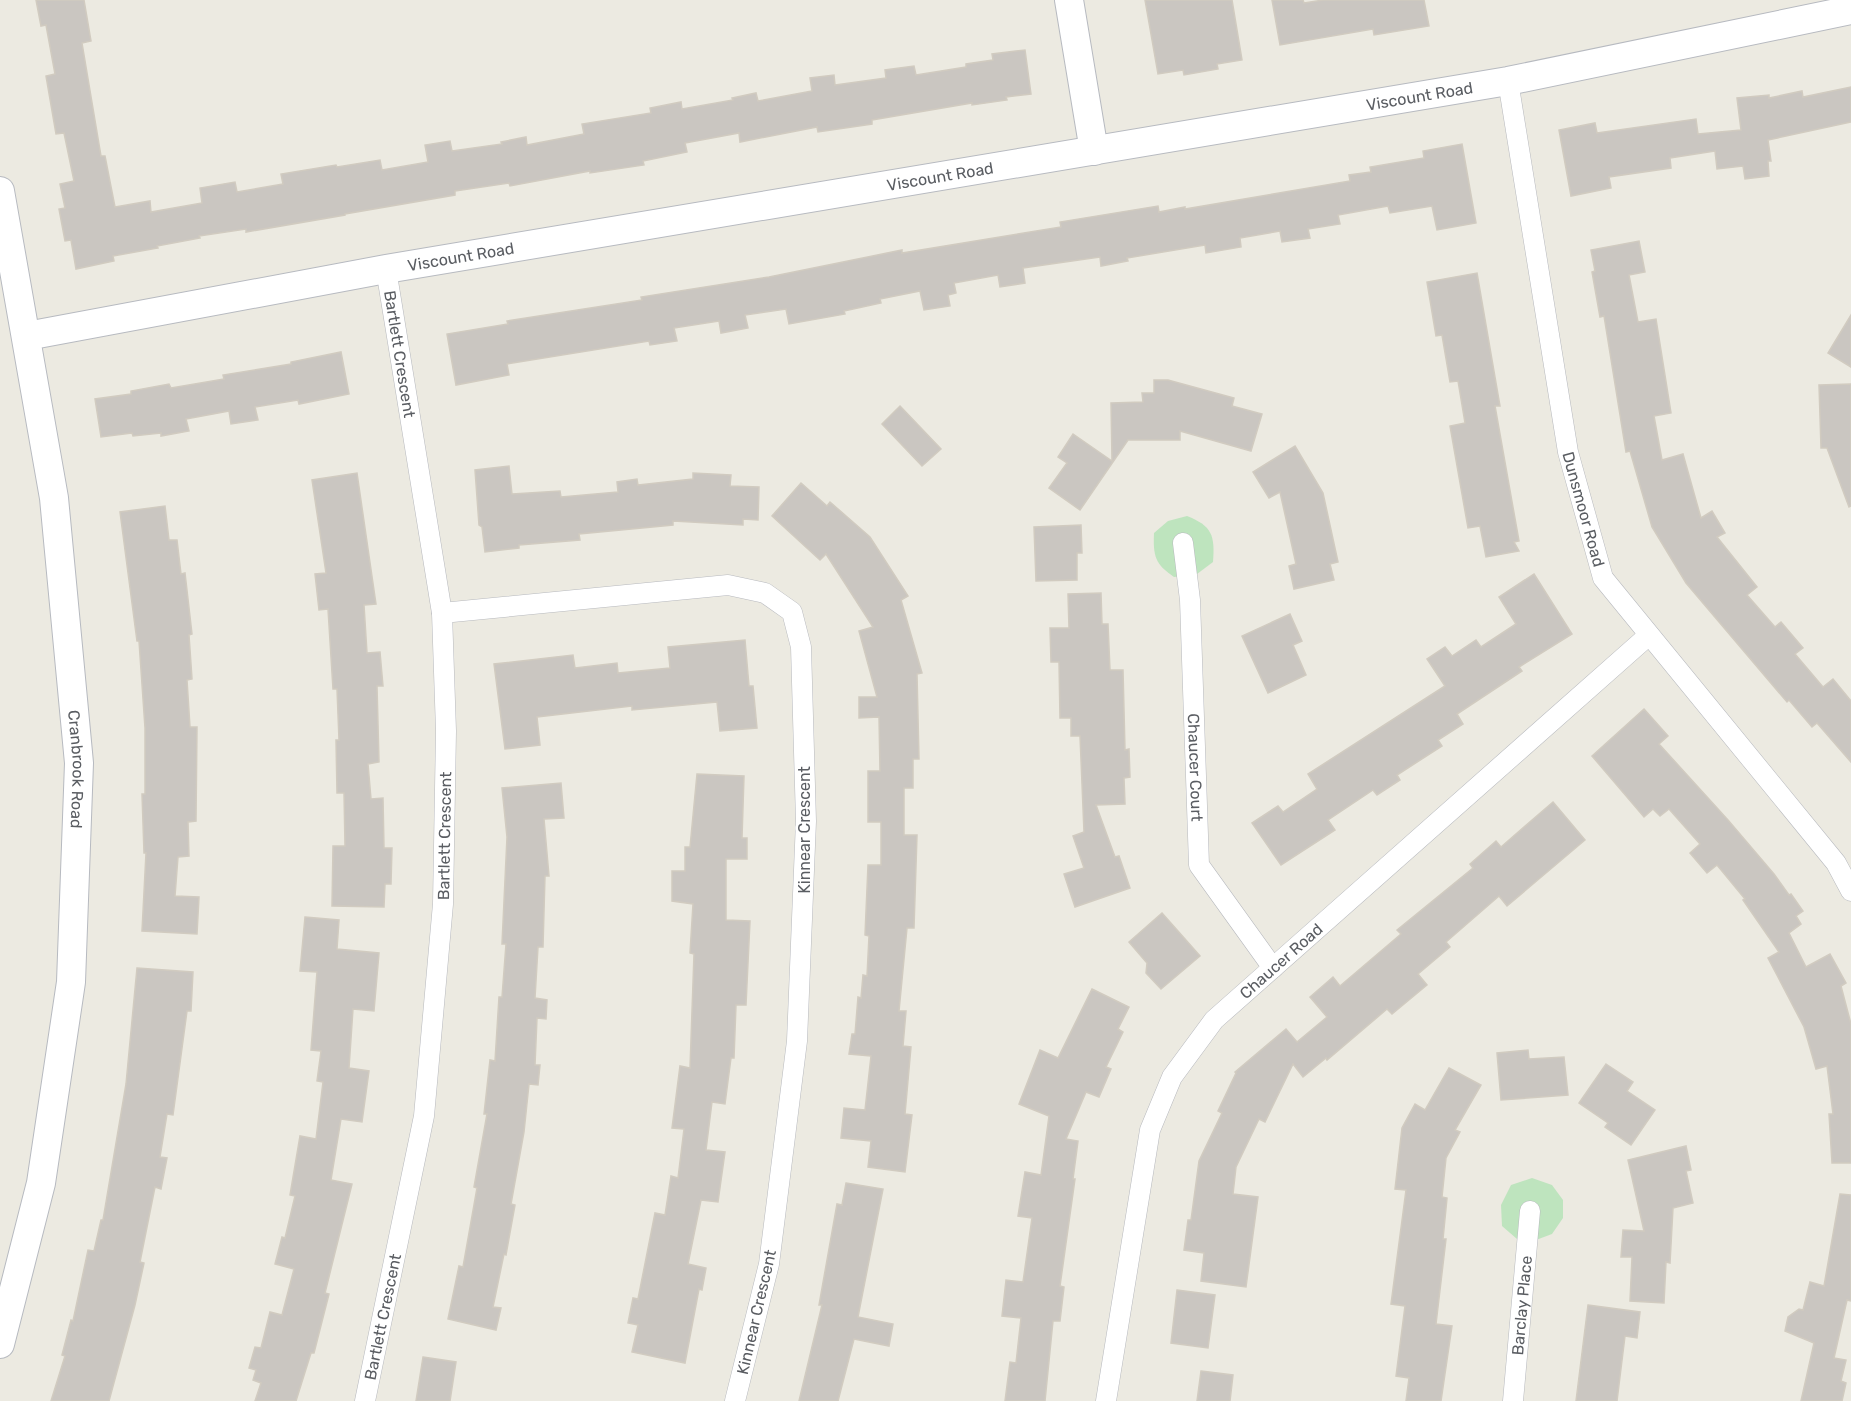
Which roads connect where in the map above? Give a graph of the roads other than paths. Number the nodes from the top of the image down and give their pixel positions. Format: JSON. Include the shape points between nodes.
{"nodes":[{"id":1,"x":1069,"y":0,"type":"edge"},
{"id":2,"x":1846,"y":7,"type":"edge"},
{"id":3,"x":1508,"y":81,"type":"junction"},
{"id":4,"x":1094,"y":151,"type":"junction"},
{"id":5,"x":0,"y":191,"type":"edge"},
{"id":6,"x":386,"y":270,"type":"junction"},
{"id":7,"x":27,"y":336,"type":"junction"},
{"id":8,"x":1182,"y":543,"type":"dead end"},
{"id":9,"x":442,"y":613,"type":"junction"},
{"id":10,"x":1649,"y":635,"type":"junction"},
{"id":11,"x":1851,"y":891,"type":"edge"},
{"id":12,"x":1273,"y":968,"type":"junction"},
{"id":13,"x":1530,"y":1211,"type":"dead end"},
{"id":14,"x":0,"y":1344,"type":"edge"},
{"id":15,"x":365,"y":1401,"type":"edge"},
{"id":16,"x":735,"y":1401,"type":"edge"},
{"id":17,"x":1106,"y":1401,"type":"edge"},
{"id":18,"x":1513,"y":1401,"type":"edge"}],
"edges":[{"from":1,"to":4,"type":"street"},
{"from":2,"to":3,"type":"street","name":"Viscount Road"},
{"from":3,"to":4,"type":"street","name":"Viscount Road"},
{"from":3,"to":10,"type":"street","name":"Dunsmoor Road","via":[[1568,452],[1603,578]]},
{"from":4,"to":6,"type":"street","name":"Viscount Road"},
{"from":5,"to":7,"type":"street","name":"Cranbrook Road"},
{"from":6,"to":7,"type":"street","name":"Viscount Road"},
{"from":6,"to":9,"type":"street","name":"Bartlett Crescent"},
{"from":7,"to":14,"type":"street","name":"Cranbrook Road","via":[[54,498],[79,763],[71,982],[41,1183]]},
{"from":8,"to":12,"type":"street","name":"Chaucer Court","via":[[1190,600],[1199,865]]},
{"from":9,"to":15,"type":"street","name":"Bartlett Crescent","via":[[446,731],[442,904],[424,1116]]},
{"from":9,"to":16,"type":"street","name":"Kinnear Crescent","via":[[728,585],[765,593],[792,612],[801,647],[806,821],[797,1041],[769,1264]]},
{"from":10,"to":11,"type":"street","name":"Dunsmoor Road","via":[[1836,863]]},
{"from":10,"to":12,"type":"street","name":"Chaucer Road"},
{"from":12,"to":17,"type":"street","name":"Chaucer Road","via":[[1214,1020],[1172,1077],[1150,1130]]},
{"from":13,"to":18,"type":"street","name":"Barclay Place"}]}
